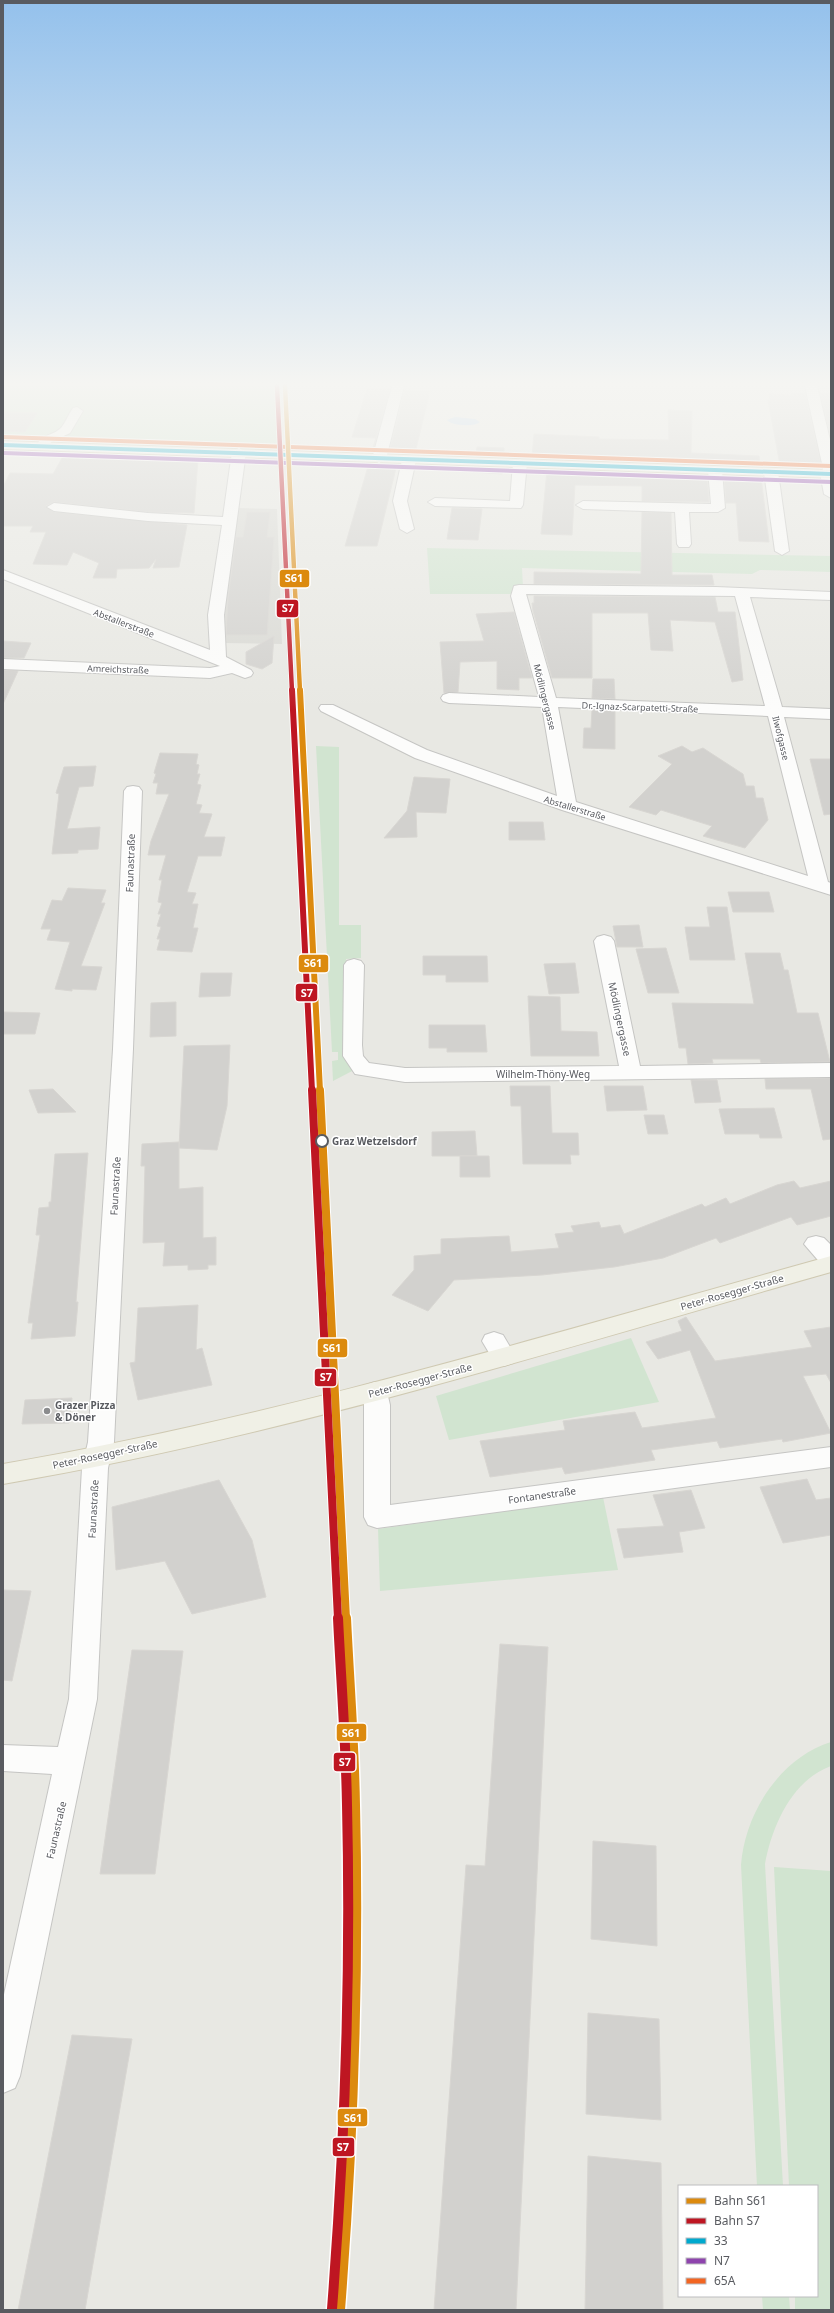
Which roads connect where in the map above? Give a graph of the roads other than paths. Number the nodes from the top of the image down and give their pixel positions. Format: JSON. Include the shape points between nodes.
{"nodes":[{"id":1,"x":233,"y":494,"type":"edge"},
{"id":2,"x":402,"y":494,"type":"edge"},
{"id":3,"x":517,"y":494,"type":"edge"},
{"id":4,"x":717,"y":494,"type":"edge"},
{"id":5,"x":774,"y":494,"type":"edge"},
{"id":6,"x":435,"y":502,"type":"dead end"},
{"id":7,"x":583,"y":505,"type":"dead end"},
{"id":8,"x":54,"y":508,"type":"dead end"},
{"id":9,"x":682,"y":508,"type":"junction"},
{"id":10,"x":229,"y":521,"type":"junction"},
{"id":11,"x":407,"y":529,"type":"dead end"},
{"id":12,"x":684,"y":544,"type":"dead end"},
{"id":13,"x":782,"y":551,"type":"dead end"},
{"id":14,"x":3,"y":574,"type":"edge"},
{"id":15,"x":741,"y":592,"type":"junction"},
{"id":16,"x":831,"y":596,"type":"edge"},
{"id":17,"x":218,"y":659,"type":"junction"},
{"id":18,"x":3,"y":664,"type":"edge"},
{"id":19,"x":238,"y":671,"type":"joint"},
{"id":20,"x":449,"y":698,"type":"dead end"},
{"id":21,"x":549,"y":703,"type":"junction"},
{"id":22,"x":327,"y":708,"type":"dead end"},
{"id":23,"x":775,"y":712,"type":"junction"},
{"id":24,"x":831,"y":714,"type":"edge"},
{"id":25,"x":133,"y":791,"type":"dead end"},
{"id":26,"x":568,"y":806,"type":"junction"},
{"id":27,"x":825,"y":886,"type":"edge"},
{"id":28,"x":604,"y":941,"type":"dead end"},
{"id":29,"x":354,"y":965,"type":"dead end"},
{"id":30,"x":831,"y":1070,"type":"edge"},
{"id":31,"x":631,"y":1073,"type":"junction"},
{"id":32,"x":831,"y":1264,"type":"edge"},
{"id":33,"x":375,"y":1392,"type":"junction"},
{"id":34,"x":831,"y":1456,"type":"edge"},
{"id":35,"x":97,"y":1458,"type":"junction"},
{"id":36,"x":3,"y":1474,"type":"edge"},
{"id":37,"x":3,"y":1758,"type":"edge"},
{"id":38,"x":71,"y":1761,"type":"junction"},
{"id":39,"x":3,"y":2076,"type":"edge"}],
"edges":[{"from":1,"to":10,"type":"street"},
{"from":2,"to":11,"type":"street","via":[[400,501]]},
{"from":3,"to":6,"type":"street","via":[[516,505]]},
{"from":4,"to":9,"type":"street","via":[[718,508]]},
{"from":5,"to":13,"type":"street"},
{"from":7,"to":9,"type":"street"},
{"from":8,"to":10,"type":"street","via":[[148,517]]},
{"from":9,"to":12,"type":"street"},
{"from":10,"to":17,"type":"street","via":[[216,615]]},
{"from":14,"to":17,"type":"street","name":"Abstallerstraße"},
{"from":15,"to":16,"type":"street"},
{"from":15,"to":21,"type":"street","name":"Mödlingergasse","via":[[519,589],[518,596]]},
{"from":15,"to":23,"type":"street","name":"Ilwofgasse"},
{"from":17,"to":19,"type":"street","name":"Abstallerstraße"},
{"from":18,"to":19,"type":"street","name":"Amreichstraße","via":[[210,673]]},
{"from":20,"to":21,"type":"street","name":"Dr.-Ignaz-Scarpatetti-Straße"},
{"from":21,"to":23,"type":"street","name":"Dr.-Ignaz-Scarpatetti-Straße"},
{"from":21,"to":26,"type":"street","name":"Mödlingergasse"},
{"from":22,"to":26,"type":"street","name":"Abstallerstraße","via":[[421,754]]},
{"from":23,"to":24,"type":"street","name":"Dr.-Ignaz-Scarpatetti-Straße"},
{"from":23,"to":27,"type":"street","name":"Ilwofgasse"},
{"from":25,"to":35,"type":"street","name":"Faunastraße","via":[[121,1079],[101,1442]]},
{"from":26,"to":27,"type":"street","name":"Abstallerstraße"},
{"from":28,"to":31,"type":"street","name":"Mödlingergasse"},
{"from":29,"to":31,"type":"street","name":"Wilhelm-Thöny-Weg","via":[[353,1056],[362,1069],[405,1075]]},
{"from":30,"to":31,"type":"street","name":"Wilhelm-Thöny-Weg"},
{"from":32,"to":33,"type":"main road","name":"Peter-Rosegger-Straße","via":[[499,1349]]},
{"from":33,"to":34,"type":"street","name":"Fontanestraße","via":[[377,1517]]},
{"from":33,"to":35,"type":"main road","name":"Peter-Rosegger-Straße"},
{"from":35,"to":36,"type":"main road","name":"Peter-Rosegger-Straße"},
{"from":35,"to":38,"type":"street","name":"Faunastraße","via":[[83,1699]]},
{"from":37,"to":38,"type":"street"},
{"from":38,"to":39,"type":"street","name":"Faunastraße"}]}
